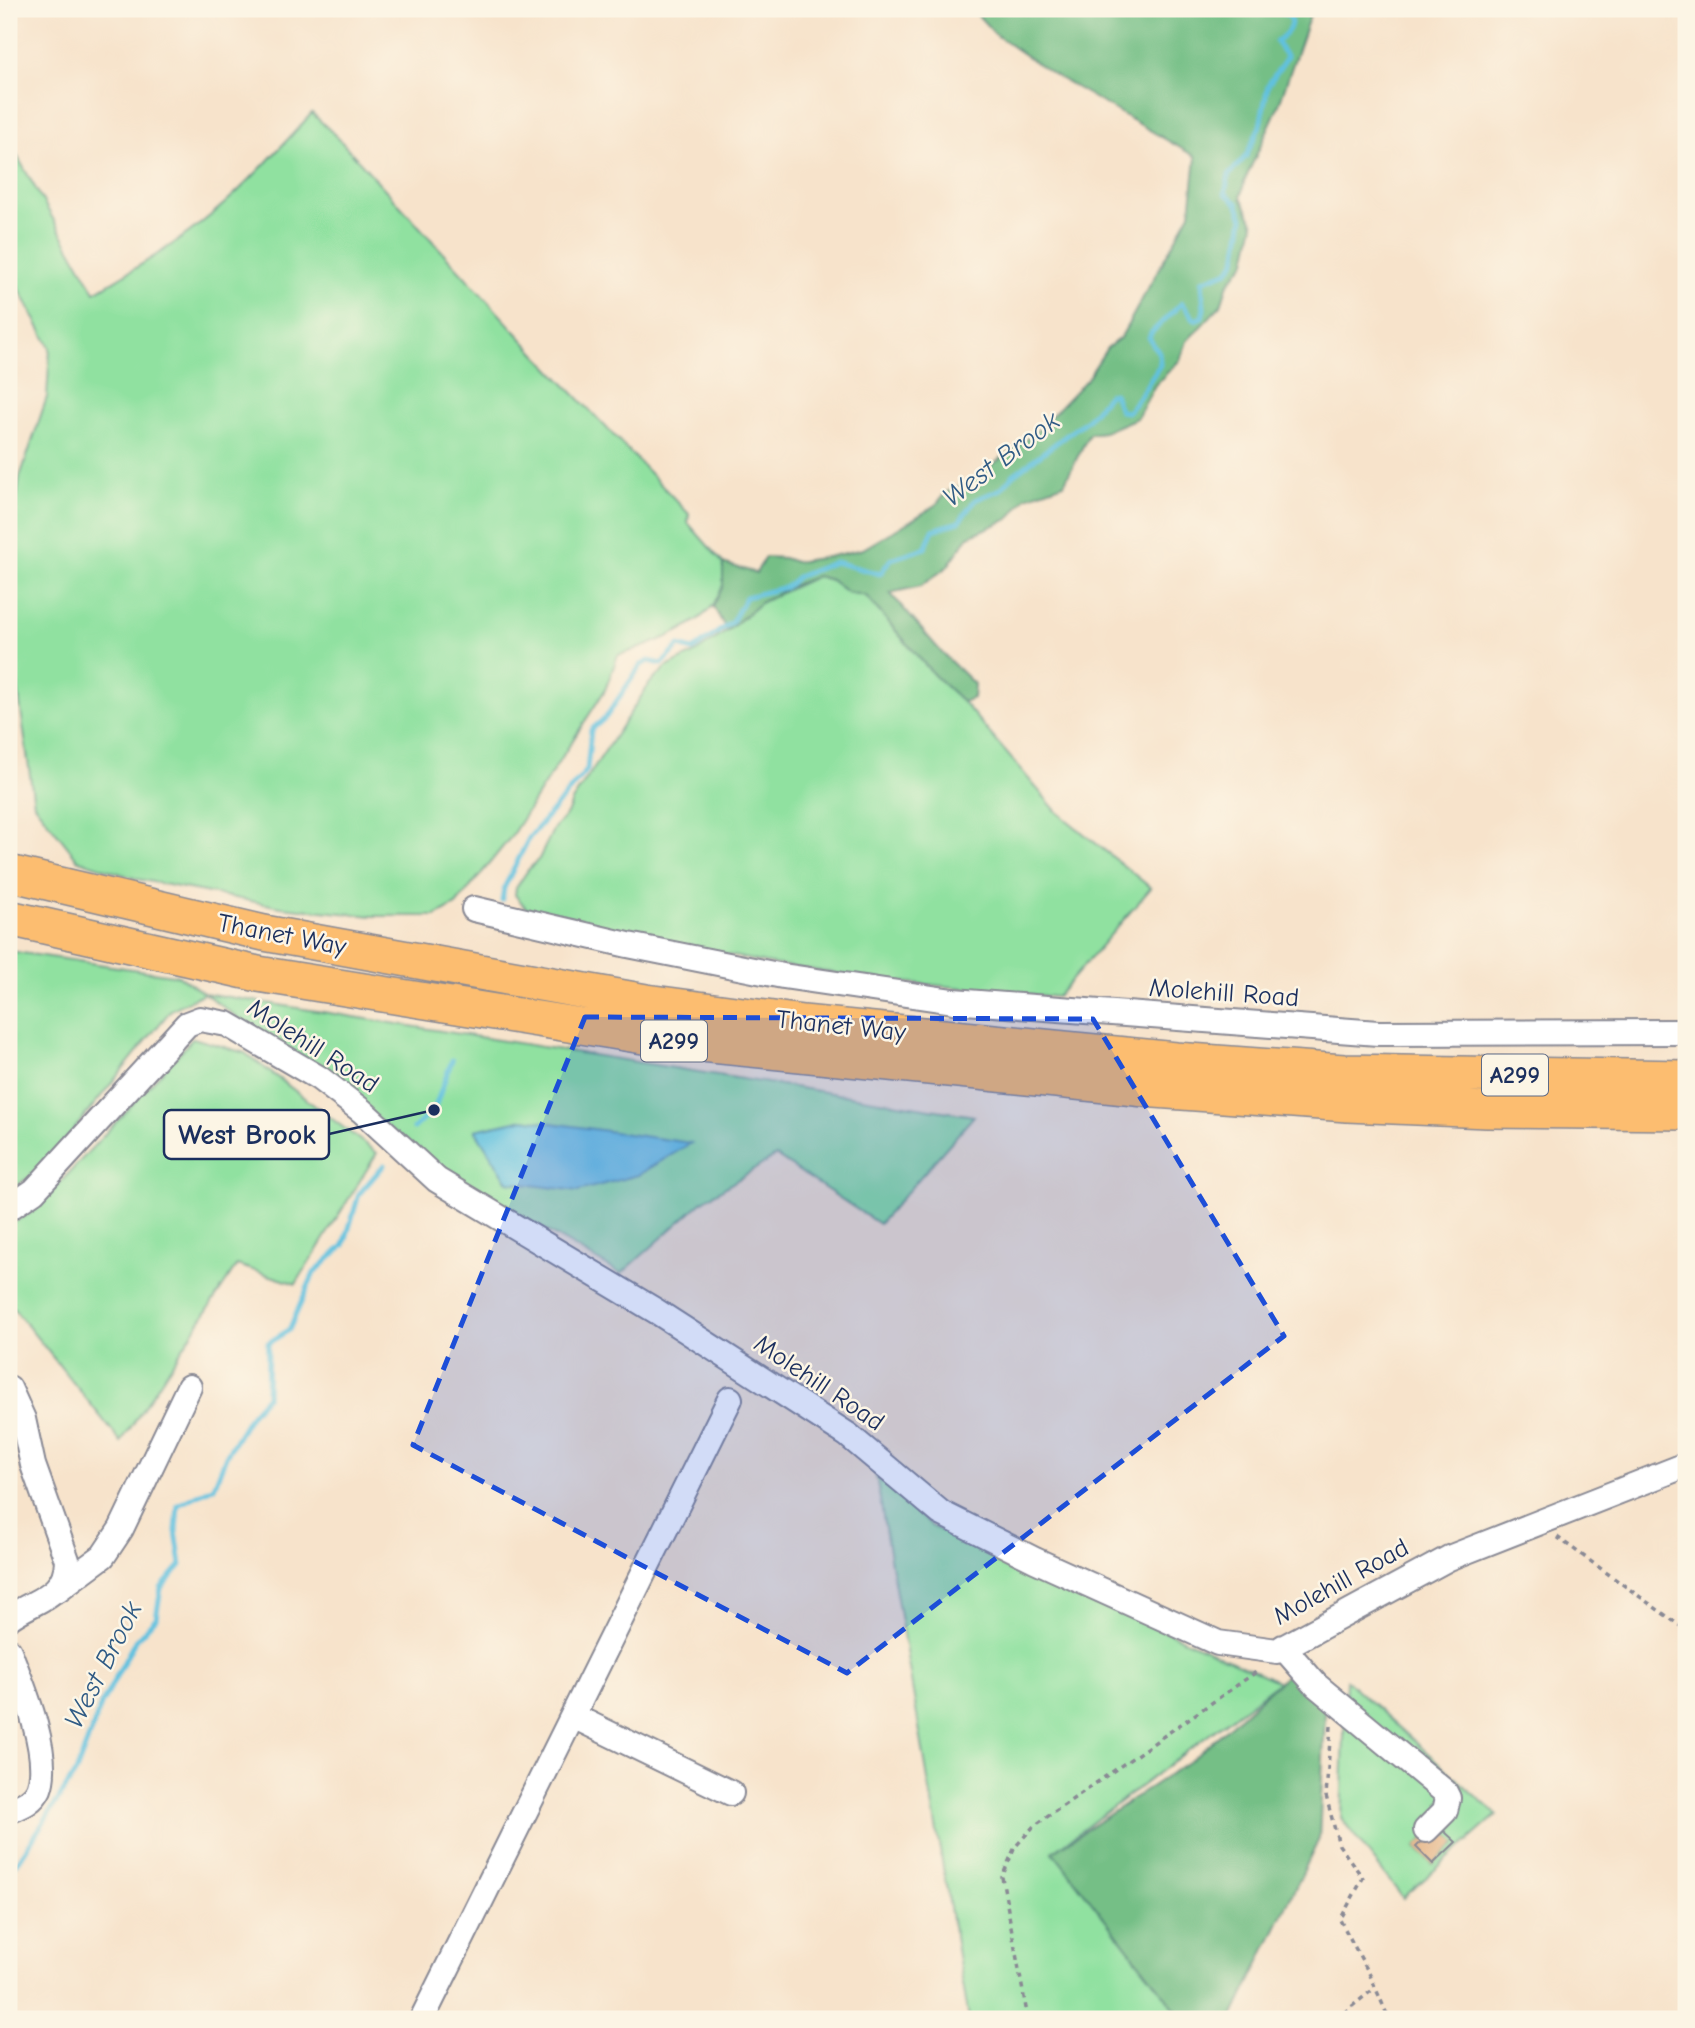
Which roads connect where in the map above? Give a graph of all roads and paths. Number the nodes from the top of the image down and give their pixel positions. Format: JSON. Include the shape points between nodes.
{"nodes":[{"id":1,"x":9,"y":873,"type":"edge"},
{"id":2,"x":474,"y":909,"type":"dead end"},
{"id":3,"x":9,"y":918,"type":"edge"},
{"id":4,"x":1686,"y":1032,"type":"edge"},
{"id":5,"x":1686,"y":1078,"type":"edge"},
{"id":6,"x":1686,"y":1112,"type":"edge"},
{"id":7,"x":9,"y":1208,"type":"edge"},
{"id":8,"x":189,"y":1387,"type":"dead end"},
{"id":9,"x":9,"y":1388,"type":"edge"},
{"id":10,"x":730,"y":1399,"type":"dead end"},
{"id":11,"x":1686,"y":1465,"type":"edge"},
{"id":12,"x":1549,"y":1520,"type":"junction"},
{"id":13,"x":57,"y":1591,"type":"junction"},
{"id":14,"x":9,"y":1618,"type":"edge"},
{"id":15,"x":1686,"y":1630,"type":"edge"},
{"id":16,"x":1280,"y":1649,"type":"junction"},
{"id":17,"x":9,"y":1651,"type":"edge"},
{"id":18,"x":1334,"y":1700,"type":"junction"},
{"id":19,"x":573,"y":1716,"type":"junction"},
{"id":20,"x":731,"y":1793,"type":"dead end"},
{"id":21,"x":9,"y":1811,"type":"edge"},
{"id":22,"x":1426,"y":1830,"type":"dead end"},
{"id":23,"x":1376,"y":1988,"type":"junction"},
{"id":24,"x":422,"y":2019,"type":"edge"},
{"id":25,"x":1028,"y":2019,"type":"edge"},
{"id":26,"x":1336,"y":2019,"type":"edge"},
{"id":27,"x":1389,"y":2019,"type":"edge"}],
"edges":[{"from":1,"to":5,"type":"highway","name":"Thanet Way","number":"A299","via":[[264,933],[646,1002],[803,1023],[1343,1072]]},
{"from":2,"to":4,"type":"street","name":"Molehill Road","via":[[783,976],[953,1001],[1378,1033]]},
{"from":3,"to":6,"type":"highway","name":"Thanet Way","number":"A299","via":[[258,974],[681,1042],[1155,1090],[1347,1104]]},
{"from":7,"to":16,"type":"street","name":"Molehill Road","via":[[34,1191],[187,1024],[200,1019],[227,1024],[352,1102],[437,1180],[656,1311],[848,1435],[941,1513],[1218,1643]]},
{"from":8,"to":13,"type":"street","via":[[121,1529],[103,1556]]},
{"from":9,"to":13,"type":"street","via":[[68,1560],[67,1576]]},
{"from":10,"to":19,"type":"street"},
{"from":11,"to":12,"type":"street","name":"Molehill Road"},
{"from":12,"to":15,"type":"path","via":[[1555,1535]]},
{"from":12,"to":16,"type":"street","name":"Molehill Road","via":[[1449,1558]]},
{"from":13,"to":14,"type":"street"},
{"from":16,"to":18,"type":"street"},
{"from":16,"to":25,"type":"path","via":[[1252,1678],[1226,1690],[1172,1733],[1034,1826],[1015,1847],[1002,1877]]},
{"from":17,"to":21,"type":"street","via":[[40,1746],[42,1768],[38,1790],[28,1804]]},
{"from":18,"to":22,"type":"street","via":[[1444,1792],[1448,1798],[1445,1811]]},
{"from":18,"to":23,"type":"path","via":[[1326,1796],[1339,1844],[1363,1878],[1340,1920]]},
{"from":19,"to":20,"type":"street"},
{"from":19,"to":24,"type":"street"},
{"from":23,"to":26,"type":"path"},
{"from":23,"to":27,"type":"path"}]}
